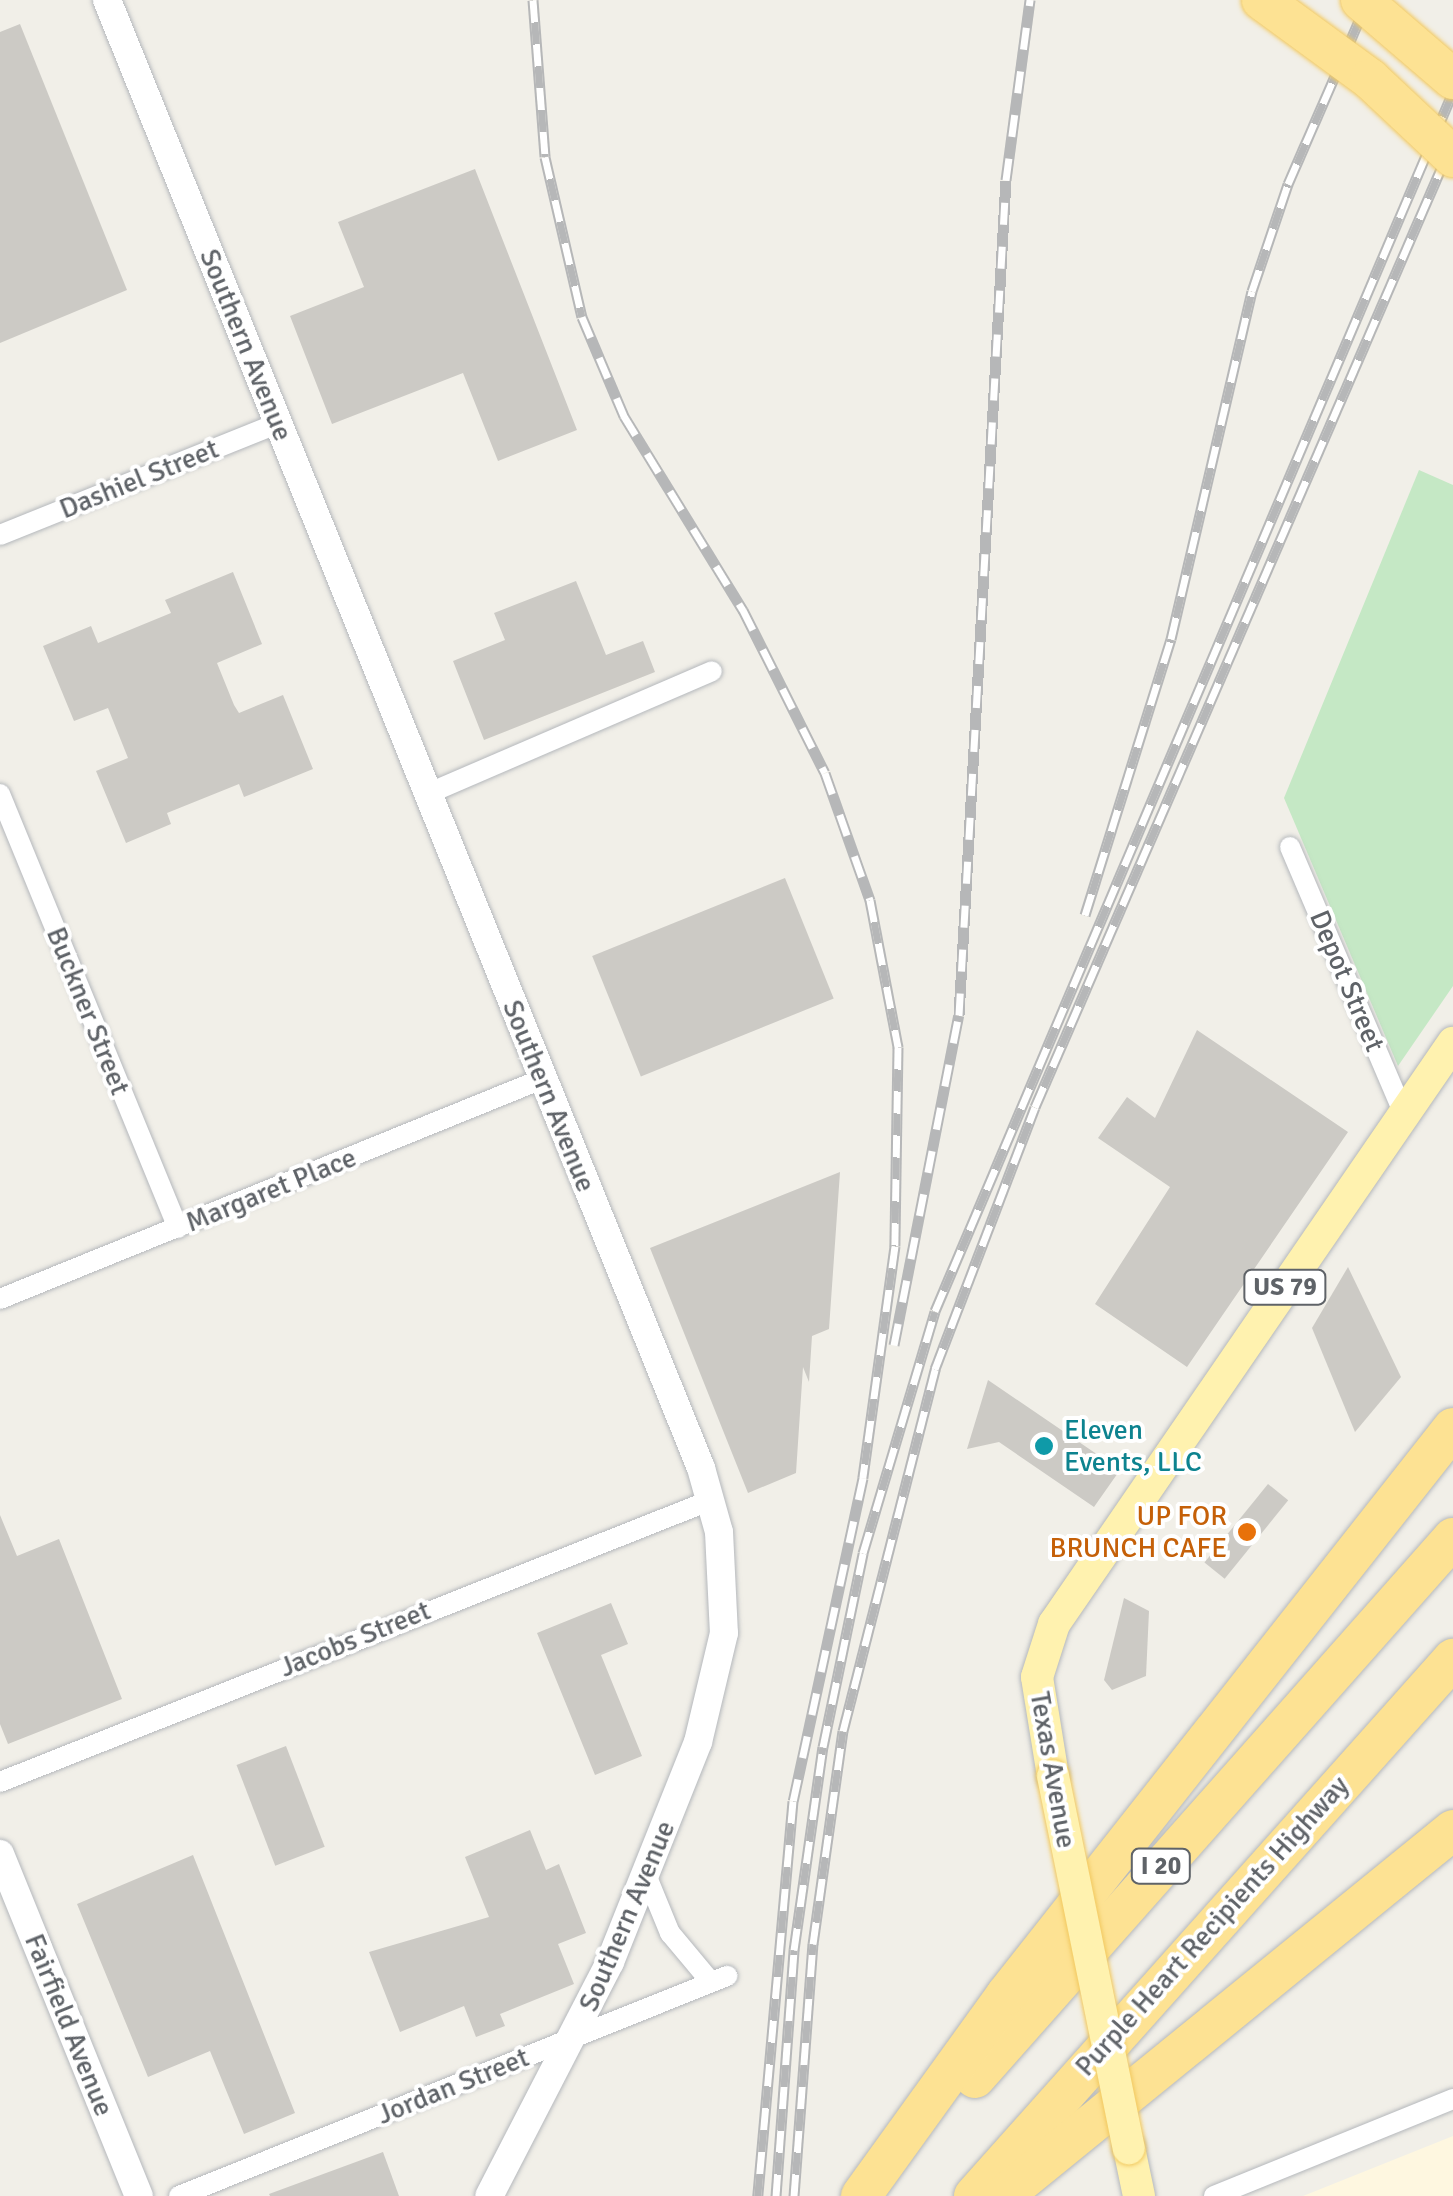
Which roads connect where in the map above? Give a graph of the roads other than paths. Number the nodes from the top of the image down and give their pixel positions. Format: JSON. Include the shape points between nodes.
{"nodes":[{"id":1,"x":106,"y":0,"type":"edge"},
{"id":2,"x":1262,"y":0,"type":"edge"},
{"id":3,"x":1361,"y":0,"type":"edge"},
{"id":4,"x":1453,"y":79,"type":"edge"},
{"id":5,"x":1453,"y":156,"type":"edge"},
{"id":6,"x":278,"y":422,"type":"junction"},
{"id":7,"x":0,"y":536,"type":"edge"},
{"id":8,"x":712,"y":672,"type":"dead end"},
{"id":9,"x":0,"y":794,"type":"edge"},
{"id":10,"x":427,"y":794,"type":"junction"},
{"id":11,"x":1290,"y":848,"type":"dead end"},
{"id":12,"x":1453,"y":1043,"type":"edge"},
{"id":13,"x":542,"y":1079,"type":"junction"},
{"id":14,"x":1404,"y":1114,"type":"junction"},
{"id":15,"x":178,"y":1228,"type":"junction"},
{"id":16,"x":0,"y":1299,"type":"edge"},
{"id":17,"x":1453,"y":1428,"type":"edge"},
{"id":18,"x":711,"y":1500,"type":"junction"},
{"id":19,"x":1453,"y":1538,"type":"edge"},
{"id":20,"x":1453,"y":1659,"type":"edge"},
{"id":21,"x":0,"y":1782,"type":"edge"},
{"id":22,"x":1453,"y":1830,"type":"edge"},
{"id":23,"x":0,"y":1854,"type":"edge"},
{"id":24,"x":647,"y":1877,"type":"junction"},
{"id":25,"x":575,"y":2038,"type":"junction"},
{"id":26,"x":1453,"y":2099,"type":"edge"},
{"id":27,"x":139,"y":2196,"type":"edge"},
{"id":28,"x":179,"y":2196,"type":"edge"},
{"id":29,"x":490,"y":2196,"type":"edge"},
{"id":30,"x":861,"y":2196,"type":"edge"},
{"id":31,"x":871,"y":2196,"type":"edge"},
{"id":32,"x":974,"y":2196,"type":"edge"},
{"id":33,"x":1003,"y":2196,"type":"edge"},
{"id":34,"x":1139,"y":2196,"type":"edge"},
{"id":35,"x":1214,"y":2196,"type":"edge"}],
"edges":[{"from":1,"to":6,"type":"street","name":"Southern Avenue"},
{"from":2,"to":5,"type":"highway","bridge":true,"via":[[1370,80]]},
{"from":3,"to":4,"type":"highway","bridge":true},
{"from":6,"to":7,"type":"street","name":"Dashiel Street"},
{"from":6,"to":10,"type":"street","name":"Southern Avenue"},
{"from":8,"to":10,"type":"street"},
{"from":9,"to":15,"type":"street","name":"Buckner Street"},
{"from":10,"to":13,"type":"street","name":"Southern Avenue"},
{"from":11,"to":14,"type":"street","name":"Depot Street"},
{"from":12,"to":14,"type":"main road","name":"Texas Avenue","number":"US 79"},
{"from":13,"to":15,"type":"street","name":"Margaret Place"},
{"from":13,"to":18,"type":"street","name":"Southern Avenue"},
{"from":14,"to":34,"type":"main road","name":"Texas Avenue","number":"US 79","bridge":true,"via":[[1054,1624],[1036,1677]]},
{"from":15,"to":16,"type":"street","name":"Margaret Place"},
{"from":17,"to":30,"type":"highway"},
{"from":18,"to":21,"type":"street","name":"Jacobs Street"},
{"from":18,"to":24,"type":"street","name":"Southern Avenue","via":[[725,1599],[716,1685]]},
{"from":19,"to":31,"type":"highway","number":"I 20"},
{"from":20,"to":32,"type":"highway","name":"Purple Heart Recipients Highway","number":"I 20"},
{"from":22,"to":33,"type":"highway"},
{"from":23,"to":27,"type":"street","name":"Fairfield Avenue"},
{"from":24,"to":25,"type":"street","name":"Southern Avenue"},
{"from":24,"to":25,"type":"street","name":"Jordan Street","via":[[670,1934],[719,1979]]},
{"from":25,"to":28,"type":"street","name":"Jordan Street"},
{"from":25,"to":29,"type":"street","name":"Southern Avenue"},
{"from":26,"to":35,"type":"street"}]}
